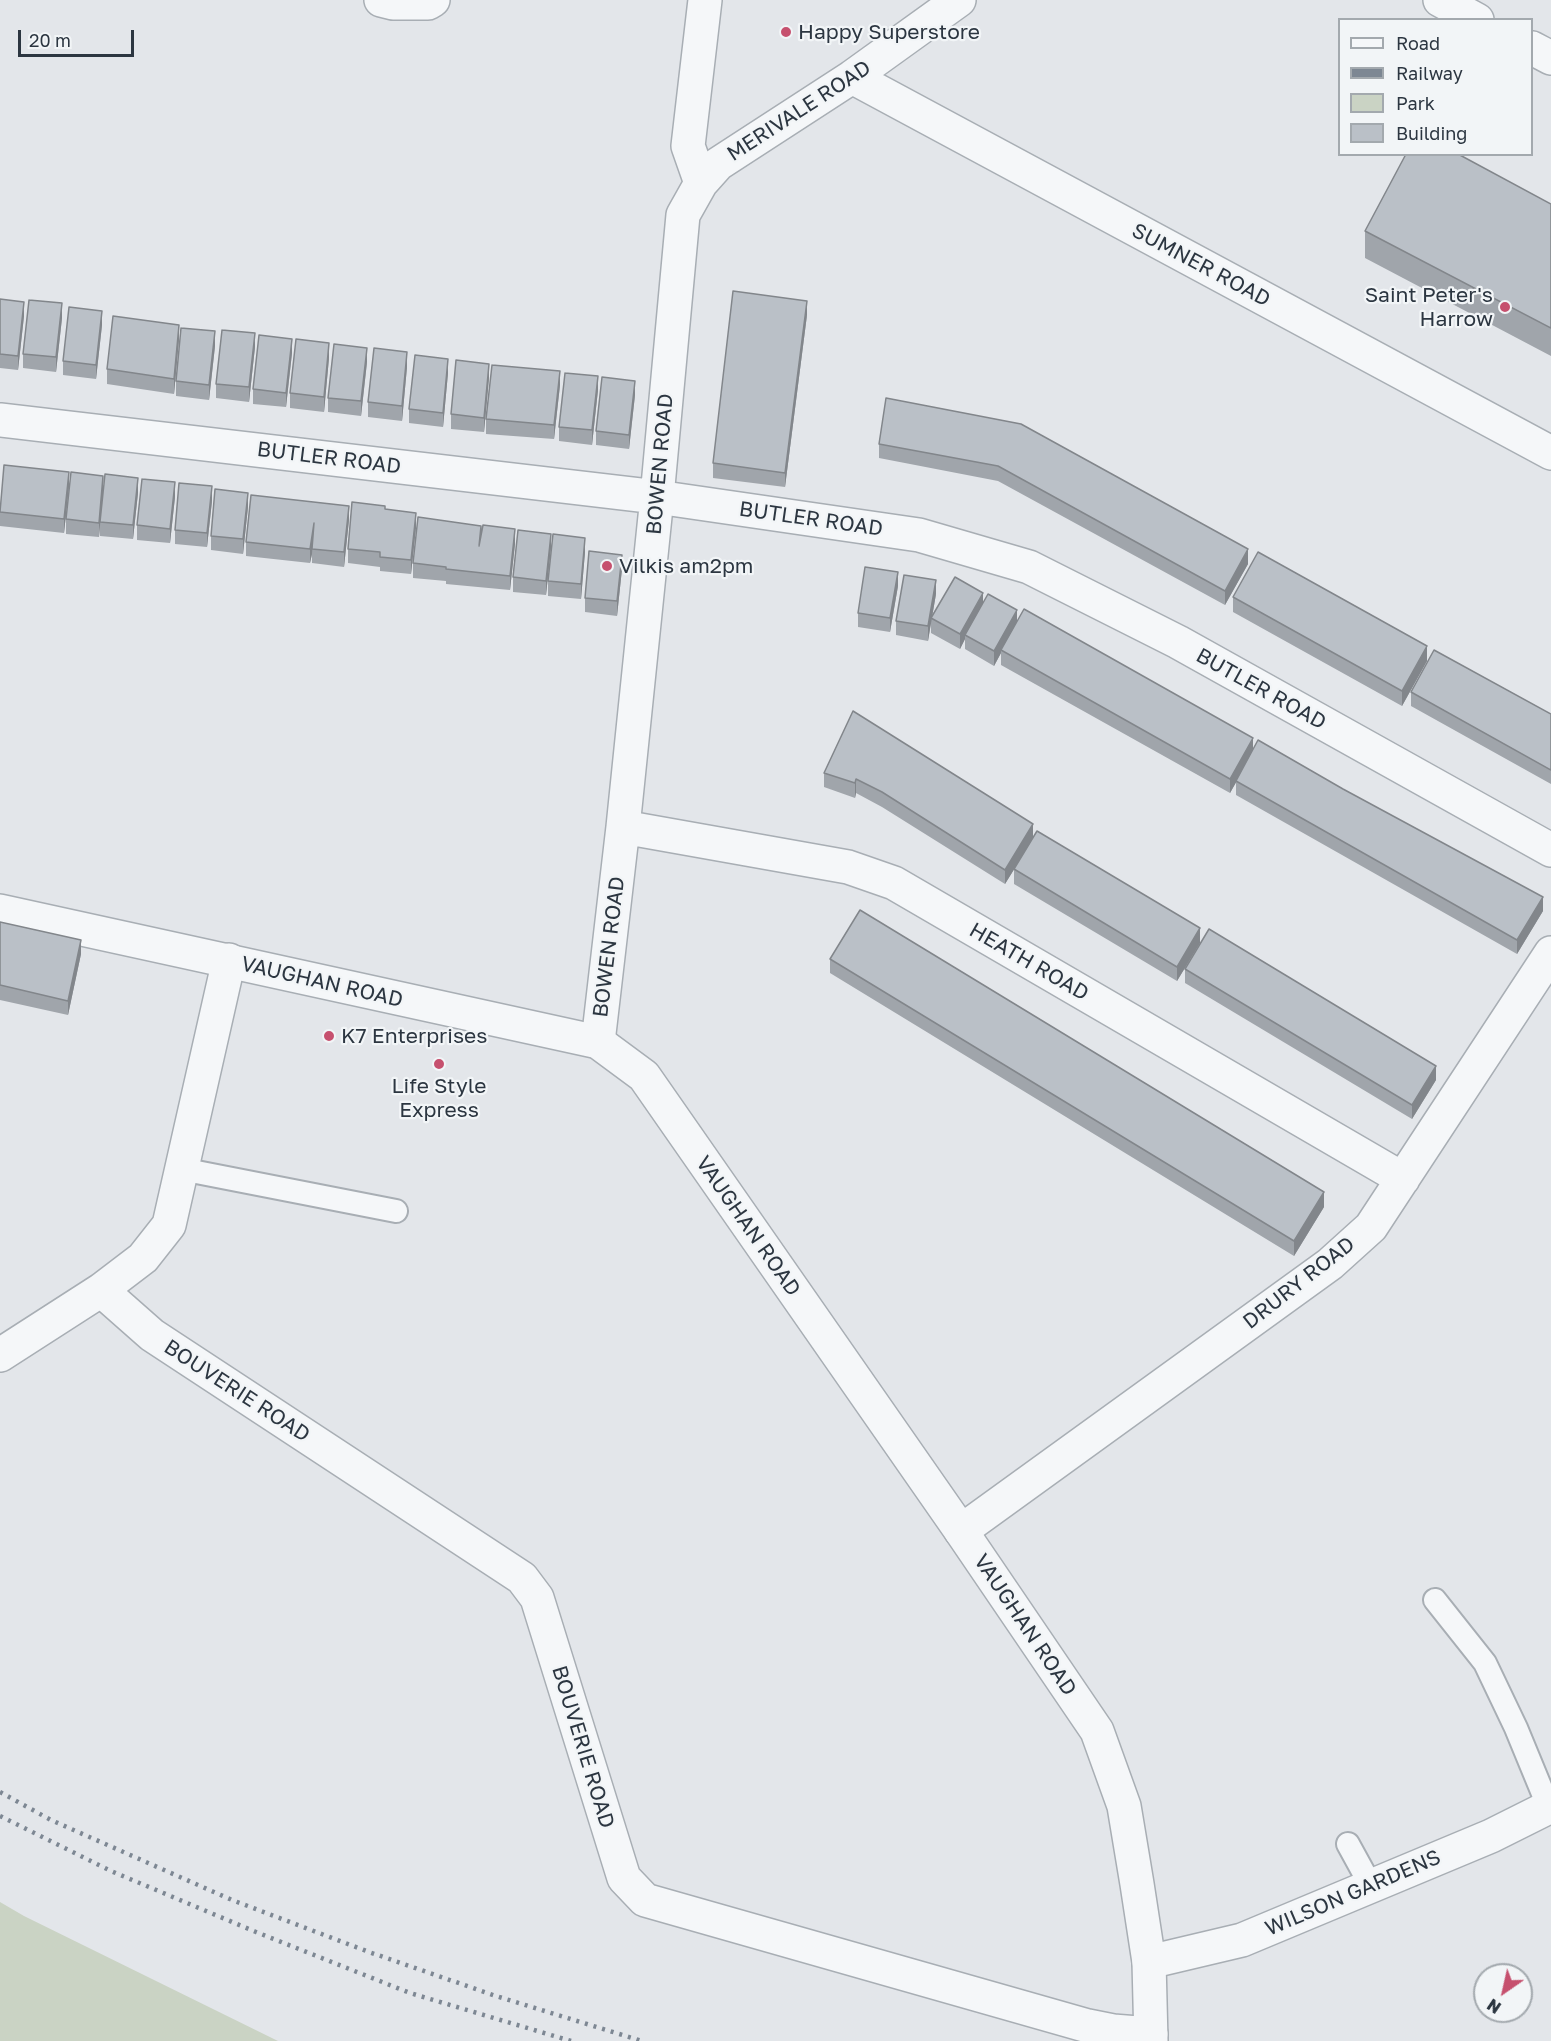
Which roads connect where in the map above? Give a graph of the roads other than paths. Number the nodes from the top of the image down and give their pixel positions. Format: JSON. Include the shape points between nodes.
{"nodes":[{"id":1,"x":381,"y":0,"type":"edge"},
{"id":2,"x":434,"y":0,"type":"edge"},
{"id":3,"x":705,"y":0,"type":"edge"},
{"id":4,"x":959,"y":0,"type":"edge"},
{"id":5,"x":1440,"y":0,"type":"edge"},
{"id":6,"x":1473,"y":18,"type":"edge"},
{"id":7,"x":1533,"y":49,"type":"edge"},
{"id":8,"x":1551,"y":58,"type":"edge"},
{"id":9,"x":852,"y":77,"type":"junction"},
{"id":10,"x":701,"y":183,"type":"junction"},
{"id":11,"x":0,"y":420,"type":"edge"},
{"id":12,"x":1551,"y":453,"type":"edge"},
{"id":13,"x":657,"y":497,"type":"junction"},
{"id":14,"x":623,"y":827,"type":"junction"},
{"id":15,"x":1551,"y":850,"type":"edge"},
{"id":16,"x":0,"y":911,"type":"edge"},
{"id":17,"x":1551,"y":953,"type":"edge"},
{"id":18,"x":229,"y":960,"type":"junction"},
{"id":19,"x":598,"y":1042,"type":"junction"},
{"id":20,"x":181,"y":1169,"type":"junction"},
{"id":21,"x":1403,"y":1179,"type":"junction"},
{"id":22,"x":396,"y":1211,"type":"dead end"},
{"id":23,"x":101,"y":1290,"type":"junction"},
{"id":24,"x":0,"y":1355,"type":"edge"},
{"id":25,"x":961,"y":1532,"type":"junction"},
{"id":26,"x":1435,"y":1600,"type":"dead end"},
{"id":27,"x":1550,"y":1807,"type":"edge"},
{"id":28,"x":1348,"y":1844,"type":"dead end"},
{"id":29,"x":1371,"y":1886,"type":"junction"},
{"id":30,"x":1149,"y":1962,"type":"junction"},
{"id":31,"x":1150,"y":2038,"type":"edge"}],
"edges":[{"from":1,"to":2,"type":"street"},
{"from":3,"to":10,"type":"street","via":[[688,146]]},
{"from":4,"to":9,"type":"street","name":"MERIVALE ROAD"},
{"from":5,"to":6,"type":"street"},
{"from":7,"to":8,"type":"street"},
{"from":9,"to":10,"type":"street","name":"MERIVALE ROAD","via":[[717,164]]},
{"from":9,"to":12,"type":"street","name":"SUMNER ROAD"},
{"from":10,"to":13,"type":"street","name":"BOWEN ROAD","via":[[682,215]]},
{"from":11,"to":13,"type":"street","name":"BUTLER ROAD"},
{"from":13,"to":14,"type":"street","name":"BOWEN ROAD"},
{"from":13,"to":15,"type":"street","name":"BUTLER ROAD","via":[[919,535],[1029,567],[1178,642]]},
{"from":14,"to":19,"type":"street","name":"BOWEN ROAD"},
{"from":14,"to":21,"type":"street","name":"HEATH ROAD","via":[[848,867],[894,884]]},
{"from":16,"to":18,"type":"street","name":"VAUGHAN ROAD"},
{"from":17,"to":21,"type":"street","name":"DRURY ROAD"},
{"from":18,"to":19,"type":"street","name":"VAUGHAN ROAD"},
{"from":18,"to":20,"type":"street"},
{"from":19,"to":25,"type":"street","name":"VAUGHAN ROAD","via":[[644,1076]]},
{"from":20,"to":22,"type":"lane"},
{"from":20,"to":23,"type":"street","via":[[169,1225],[143,1258]]},
{"from":21,"to":25,"type":"street","name":"DRURY ROAD","via":[[1371,1227],[1330,1264]]},
{"from":23,"to":24,"type":"street"},
{"from":23,"to":31,"type":"street","name":"BOUVERIE ROAD","via":[[152,1335],[522,1578],[537,1598],[624,1878],[645,1900],[1088,2026]]},
{"from":25,"to":30,"type":"street","name":"VAUGHAN ROAD","via":[[1097,1731],[1124,1806]]},
{"from":26,"to":27,"type":"lane","via":[[1485,1664]]},
{"from":27,"to":29,"type":"street","name":"WILSON GARDENS"},
{"from":28,"to":29,"type":"lane"},
{"from":29,"to":30,"type":"street","name":"WILSON GARDENS","via":[[1242,1940]]},
{"from":30,"to":31,"type":"street","name":"VAUGHAN ROAD"}]}
